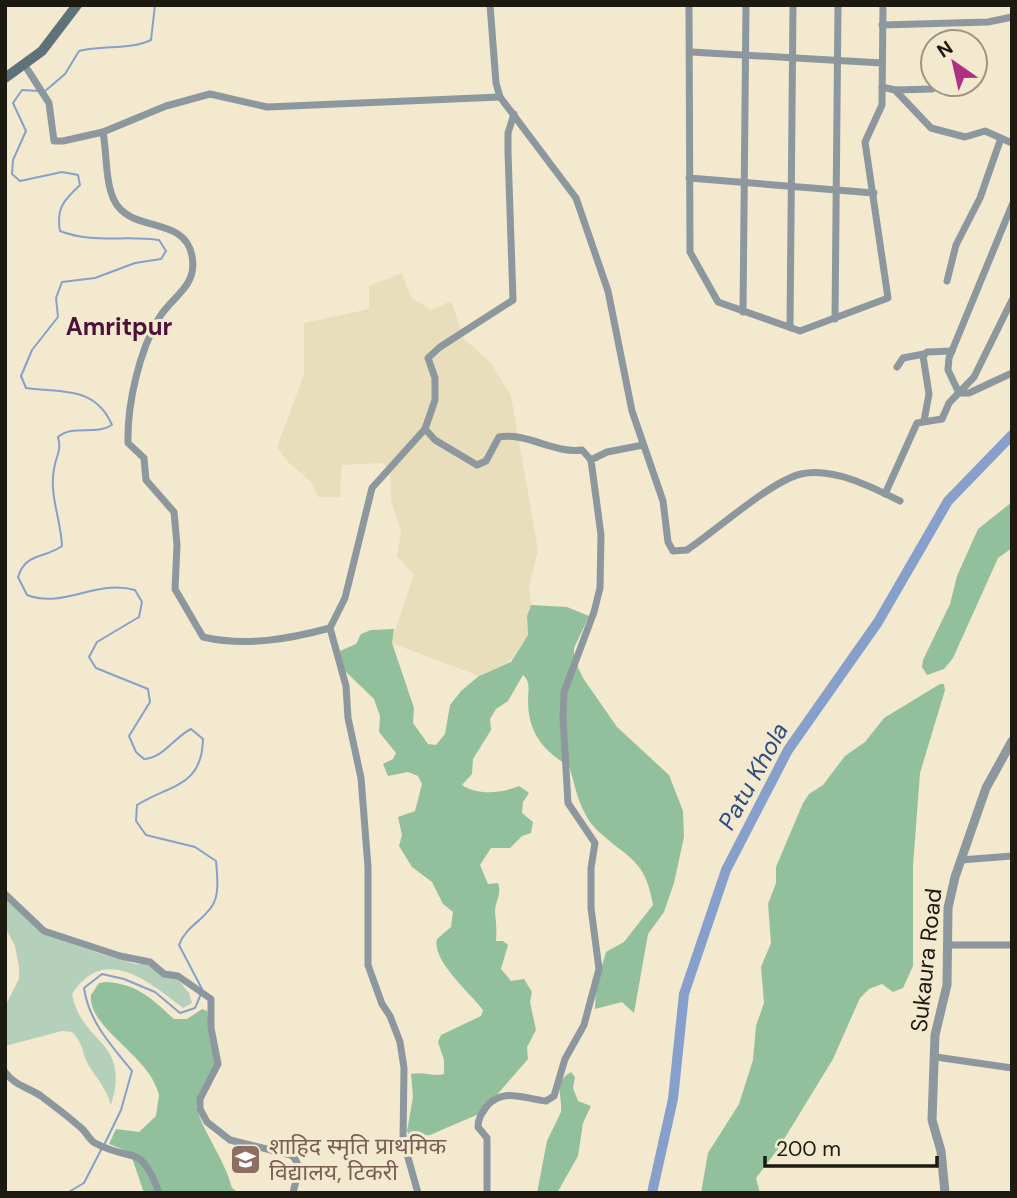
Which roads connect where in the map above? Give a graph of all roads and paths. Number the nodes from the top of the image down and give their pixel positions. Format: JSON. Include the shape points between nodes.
{"nodes":[{"id":1,"x":77,"y":5,"type":"edge"},
{"id":2,"x":490,"y":5,"type":"edge"},
{"id":3,"x":689,"y":5,"type":"edge"},
{"id":4,"x":746,"y":5,"type":"edge"},
{"id":5,"x":793,"y":5,"type":"edge"},
{"id":6,"x":838,"y":5,"type":"edge"},
{"id":7,"x":883,"y":5,"type":"edge"},
{"id":8,"x":1012,"y":17,"type":"edge"},
{"id":9,"x":882,"y":25,"type":"junction"},
{"id":10,"x":691,"y":52,"type":"junction"},
{"id":11,"x":746,"y":54,"type":"junction"},
{"id":12,"x":793,"y":57,"type":"junction"},
{"id":13,"x":839,"y":61,"type":"junction"},
{"id":14,"x":882,"y":63,"type":"junction"},
{"id":15,"x":24,"y":64,"type":"junction"},
{"id":16,"x":5,"y":78,"type":"edge"},
{"id":17,"x":882,"y":87,"type":"junction"},
{"id":18,"x":919,"y":89,"type":"edge"},
{"id":19,"x":895,"y":90,"type":"junction"},
{"id":20,"x":500,"y":97,"type":"junction"},
{"id":21,"x":514,"y":114,"type":"junction"},
{"id":22,"x":103,"y":132,"type":"junction"},
{"id":23,"x":1001,"y":138,"type":"junction"},
{"id":24,"x":1012,"y":143,"type":"edge"},
{"id":25,"x":689,"y":178,"type":"junction"},
{"id":26,"x":744,"y":181,"type":"junction"},
{"id":27,"x":792,"y":186,"type":"junction"},
{"id":28,"x":836,"y":189,"type":"junction"},
{"id":29,"x":874,"y":193,"type":"junction"},
{"id":30,"x":1012,"y":205,"type":"edge"},
{"id":31,"x":947,"y":281,"type":"dead end"},
{"id":32,"x":1012,"y":300,"type":"edge"},
{"id":33,"x":743,"y":312,"type":"junction"},
{"id":34,"x":835,"y":319,"type":"junction"},
{"id":35,"x":790,"y":327,"type":"junction"},
{"id":36,"x":952,"y":351,"type":"junction"},
{"id":37,"x":924,"y":354,"type":"junction"},
{"id":38,"x":897,"y":367,"type":"dead end"},
{"id":39,"x":1012,"y":373,"type":"edge"},
{"id":40,"x":959,"y":393,"type":"junction"},
{"id":41,"x":924,"y":421,"type":"junction"},
{"id":42,"x":425,"y":429,"type":"junction"},
{"id":43,"x":643,"y":446,"type":"junction"},
{"id":44,"x":591,"y":460,"type":"junction"},
{"id":45,"x":885,"y":494,"type":"junction"},
{"id":46,"x":900,"y":501,"type":"dead end"},
{"id":47,"x":330,"y":628,"type":"junction"},
{"id":48,"x":1012,"y":741,"type":"edge"},
{"id":49,"x":1012,"y":856,"type":"edge"},
{"id":50,"x":961,"y":860,"type":"junction"},
{"id":51,"x":5,"y":894,"type":"edge"},
{"id":52,"x":947,"y":945,"type":"junction"},
{"id":53,"x":1012,"y":945,"type":"edge"},
{"id":54,"x":936,"y":1057,"type":"junction"},
{"id":55,"x":1012,"y":1068,"type":"edge"},
{"id":56,"x":5,"y":1072,"type":"edge"},
{"id":57,"x":159,"y":1193,"type":"edge"},
{"id":58,"x":293,"y":1193,"type":"edge"},
{"id":59,"x":418,"y":1193,"type":"edge"},
{"id":60,"x":487,"y":1193,"type":"edge"},
{"id":61,"x":945,"y":1193,"type":"edge"}],
"edges":[{"from":1,"to":15,"type":"main road","via":[[42,51]]},
{"from":2,"to":20,"type":"street"},
{"from":3,"to":10,"type":"street"},
{"from":4,"to":11,"type":"street"},
{"from":5,"to":12,"type":"street"},
{"from":6,"to":13,"type":"street"},
{"from":7,"to":9,"type":"street"},
{"from":8,"to":9,"type":"street","via":[[988,22]]},
{"from":9,"to":14,"type":"street"},
{"from":10,"to":11,"type":"street"},
{"from":10,"to":25,"type":"street"},
{"from":11,"to":12,"type":"street"},
{"from":11,"to":26,"type":"street"},
{"from":12,"to":13,"type":"street"},
{"from":12,"to":27,"type":"street"},
{"from":13,"to":14,"type":"street"},
{"from":13,"to":28,"type":"street"},
{"from":14,"to":17,"type":"street"},
{"from":15,"to":16,"type":"main road"},
{"from":15,"to":22,"type":"street","via":[[50,103],[54,141]]},
{"from":17,"to":19,"type":"street"},
{"from":17,"to":29,"type":"street","via":[[882,105],[865,142]]},
{"from":18,"to":19,"type":"street"},
{"from":19,"to":23,"type":"street","via":[[938,132],[965,137],[985,131]]},
{"from":20,"to":21,"type":"street"},
{"from":20,"to":22,"type":"street","via":[[267,107],[210,94]]},
{"from":21,"to":42,"type":"street","via":[[508,133],[513,300],[428,358],[435,378],[435,400]]},
{"from":21,"to":43,"type":"street","via":[[576,198],[608,290]]},
{"from":22,"to":47,"type":"street","via":[[112,193],[120,210],[183,235],[193,256],[190,283],[159,317],[138,366],[128,431],[128,443],[144,458],[146,480],[174,512],[175,589],[203,637],[265,640]]},
{"from":23,"to":24,"type":"street"},
{"from":23,"to":31,"type":"street","via":[[980,198],[956,245]]},
{"from":25,"to":26,"type":"street"},
{"from":25,"to":33,"type":"street","via":[[690,252],[718,302]]},
{"from":26,"to":27,"type":"street"},
{"from":26,"to":33,"type":"street"},
{"from":27,"to":28,"type":"street"},
{"from":27,"to":35,"type":"street"},
{"from":28,"to":29,"type":"street"},
{"from":28,"to":34,"type":"street"},
{"from":29,"to":34,"type":"street","via":[[888,298]]},
{"from":30,"to":36,"type":"street"},
{"from":32,"to":40,"type":"street","via":[[974,377]]},
{"from":33,"to":35,"type":"street"},
{"from":34,"to":35,"type":"street","via":[[800,331]]},
{"from":36,"to":37,"type":"street"},
{"from":36,"to":40,"type":"street","via":[[948,370]]},
{"from":37,"to":38,"type":"street","via":[[903,358]]},
{"from":37,"to":41,"type":"street","via":[[929,394]]},
{"from":39,"to":40,"type":"street","via":[[969,393]]},
{"from":40,"to":41,"type":"street","via":[[942,419]]},
{"from":41,"to":45,"type":"street","via":[[917,423]]},
{"from":42,"to":44,"type":"street","via":[[477,465],[486,461],[499,437],[509,435],[558,449],[582,450]]},
{"from":42,"to":47,"type":"street","via":[[372,488],[345,598]]},
{"from":43,"to":44,"type":"street","via":[[607,452]]},
{"from":43,"to":45,"type":"street","via":[[663,501],[668,542],[678,553],[800,474],[835,475]]},
{"from":44,"to":60,"type":"street","via":[[601,535],[600,588],[564,692],[563,718],[568,803],[595,843],[592,908],[599,969],[584,1025],[565,1059],[554,1096],[546,1101],[503,1095],[481,1115],[478,1127],[487,1138]]},
{"from":45,"to":46,"type":"street"},
{"from":47,"to":59,"type":"street","via":[[346,686],[361,778],[368,867],[368,965],[400,1042],[403,1140]]},
{"from":48,"to":50,"type":"street","name":"Sukaura Road","via":[[986,788]]},
{"from":49,"to":50,"type":"street"},
{"from":50,"to":52,"type":"street","name":"Sukaura Road","via":[[948,908]]},
{"from":51,"to":58,"type":"street","via":[[44,931],[150,962],[211,999],[218,1064],[200,1099],[200,1109],[207,1122],[230,1140],[291,1155],[298,1161]]},
{"from":52,"to":53,"type":"street"},
{"from":52,"to":54,"type":"street","name":"Sukaura Road","via":[[947,985],[935,1035]]},
{"from":54,"to":55,"type":"street"},
{"from":54,"to":61,"type":"street","name":"Sukaura Road","via":[[932,1120]]},
{"from":56,"to":57,"type":"street","via":[[79,1126],[92,1142],[146,1163]]}]}
